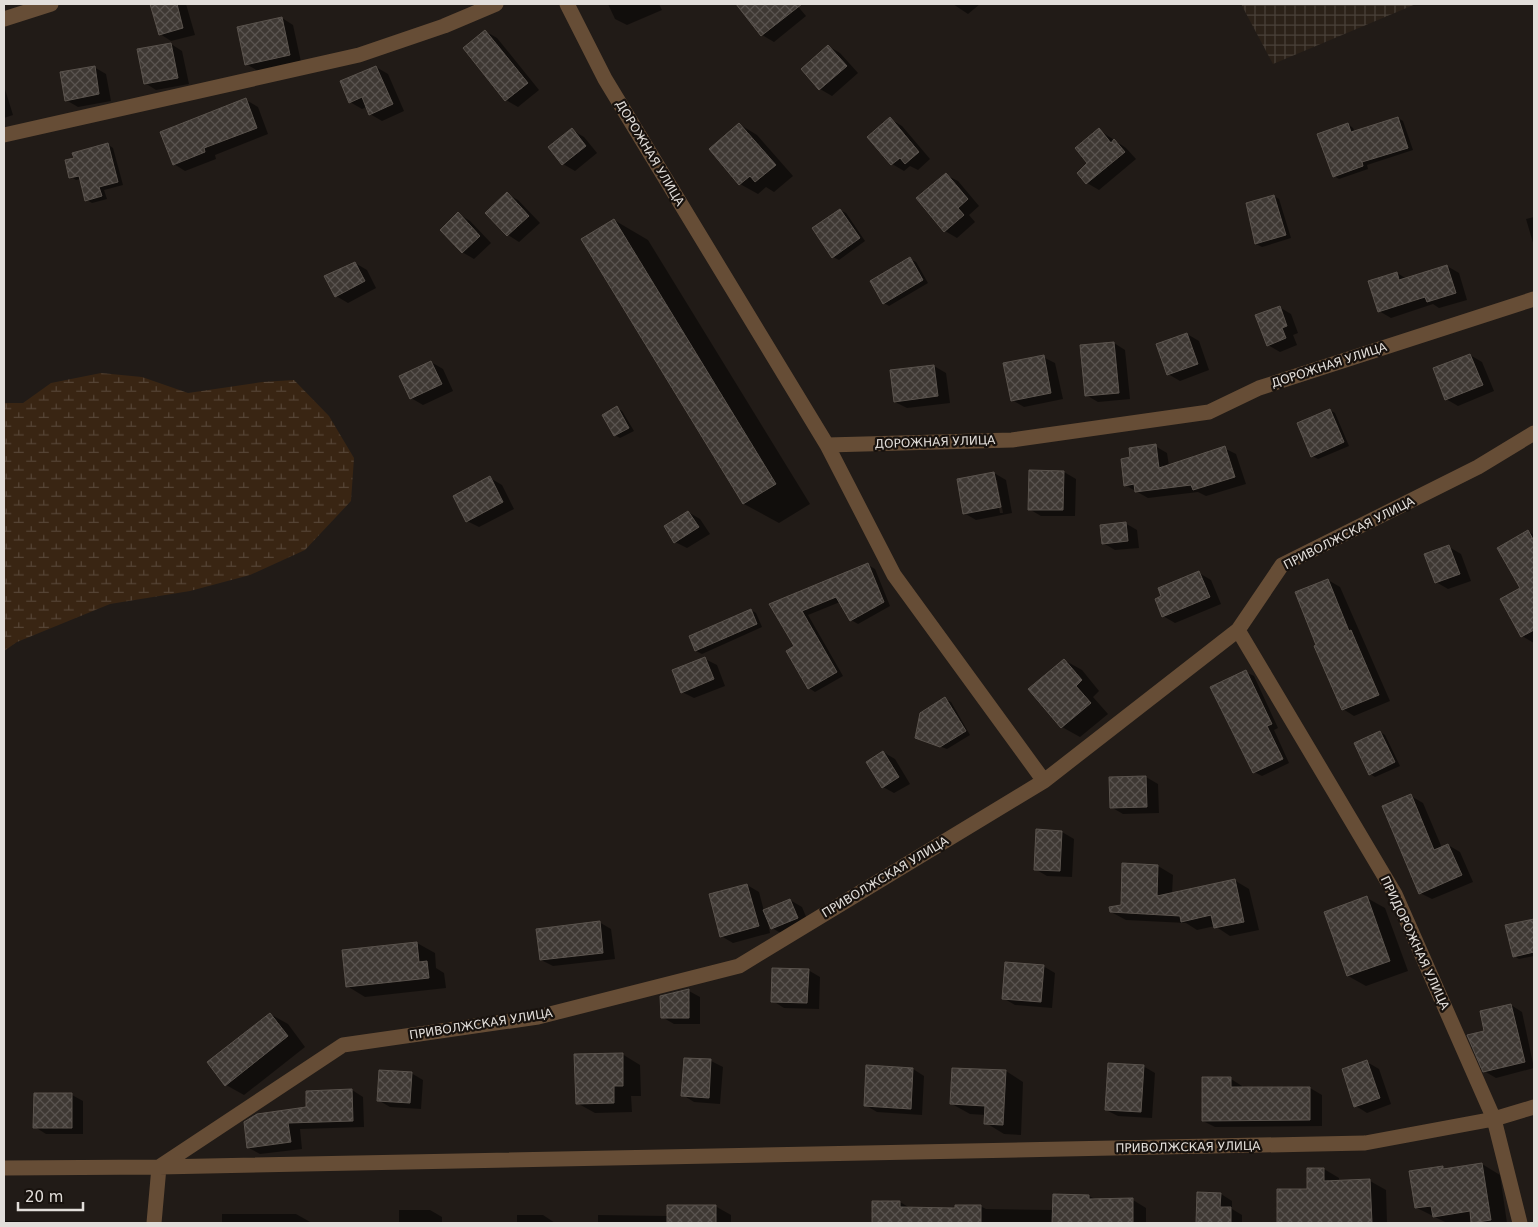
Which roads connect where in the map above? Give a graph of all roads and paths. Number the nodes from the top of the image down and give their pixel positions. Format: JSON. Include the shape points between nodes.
{"nodes":[{"id":1,"x":51,"y":4,"type":"edge"},
{"id":2,"x":496,"y":4,"type":"edge"},
{"id":3,"x":567,"y":4,"type":"edge"},
{"id":4,"x":4,"y":19,"type":"edge"},
{"id":5,"x":4,"y":135,"type":"edge"},
{"id":6,"x":1534,"y":299,"type":"edge"},
{"id":7,"x":1534,"y":433,"type":"edge"},
{"id":8,"x":827,"y":445,"type":"junction"},
{"id":9,"x":1238,"y":630,"type":"junction"},
{"id":10,"x":1044,"y":781,"type":"junction"},
{"id":11,"x":1534,"y":1107,"type":"edge"},
{"id":12,"x":1494,"y":1119,"type":"junction"},
{"id":13,"x":4,"y":1168,"type":"edge"},
{"id":14,"x":159,"y":1168,"type":"junction"},
{"id":15,"x":154,"y":1223,"type":"edge"},
{"id":16,"x":1520,"y":1223,"type":"edge"}],
"edges":[{"from":1,"to":4,"type":"street"},
{"from":2,"to":5,"type":"street","via":[[444,26],[358,55]]},
{"from":3,"to":8,"type":"street","name":"ДОРОЖНАЯ УЛИЦА","via":[[605,79]]},
{"from":6,"to":8,"type":"street","name":"ДОРОЖНАЯ УЛИЦА","via":[[1259,388],[1209,412],[1012,440]]},
{"from":7,"to":9,"type":"street","name":"ПРИВОЛЖСКАЯ УЛИЦА","via":[[1478,467],[1282,565]]},
{"from":8,"to":10,"type":"street","via":[[894,575]]},
{"from":9,"to":10,"type":"street","name":"ПРИВОЛЖСКАЯ УЛИЦА"},
{"from":9,"to":12,"type":"street","name":"ПРИДОРОЖНАЯ УЛИЦА","via":[[1395,894]]},
{"from":10,"to":14,"type":"street","name":"ПРИВОЛЖСКАЯ УЛИЦА","via":[[739,966],[538,1017],[344,1045]]},
{"from":11,"to":12,"type":"street","name":"ПРИВОЛЖСКАЯ УЛИЦА"},
{"from":12,"to":14,"type":"street","name":"ПРИВОЛЖСКАЯ УЛИЦА","via":[[1365,1143]]},
{"from":12,"to":16,"type":"street","name":"ПРИДОРОЖНАЯ УЛИЦА"},
{"from":13,"to":14,"type":"street","name":"ПРИВОЛЖСКАЯ УЛИЦА"},
{"from":14,"to":15,"type":"street"}]}
